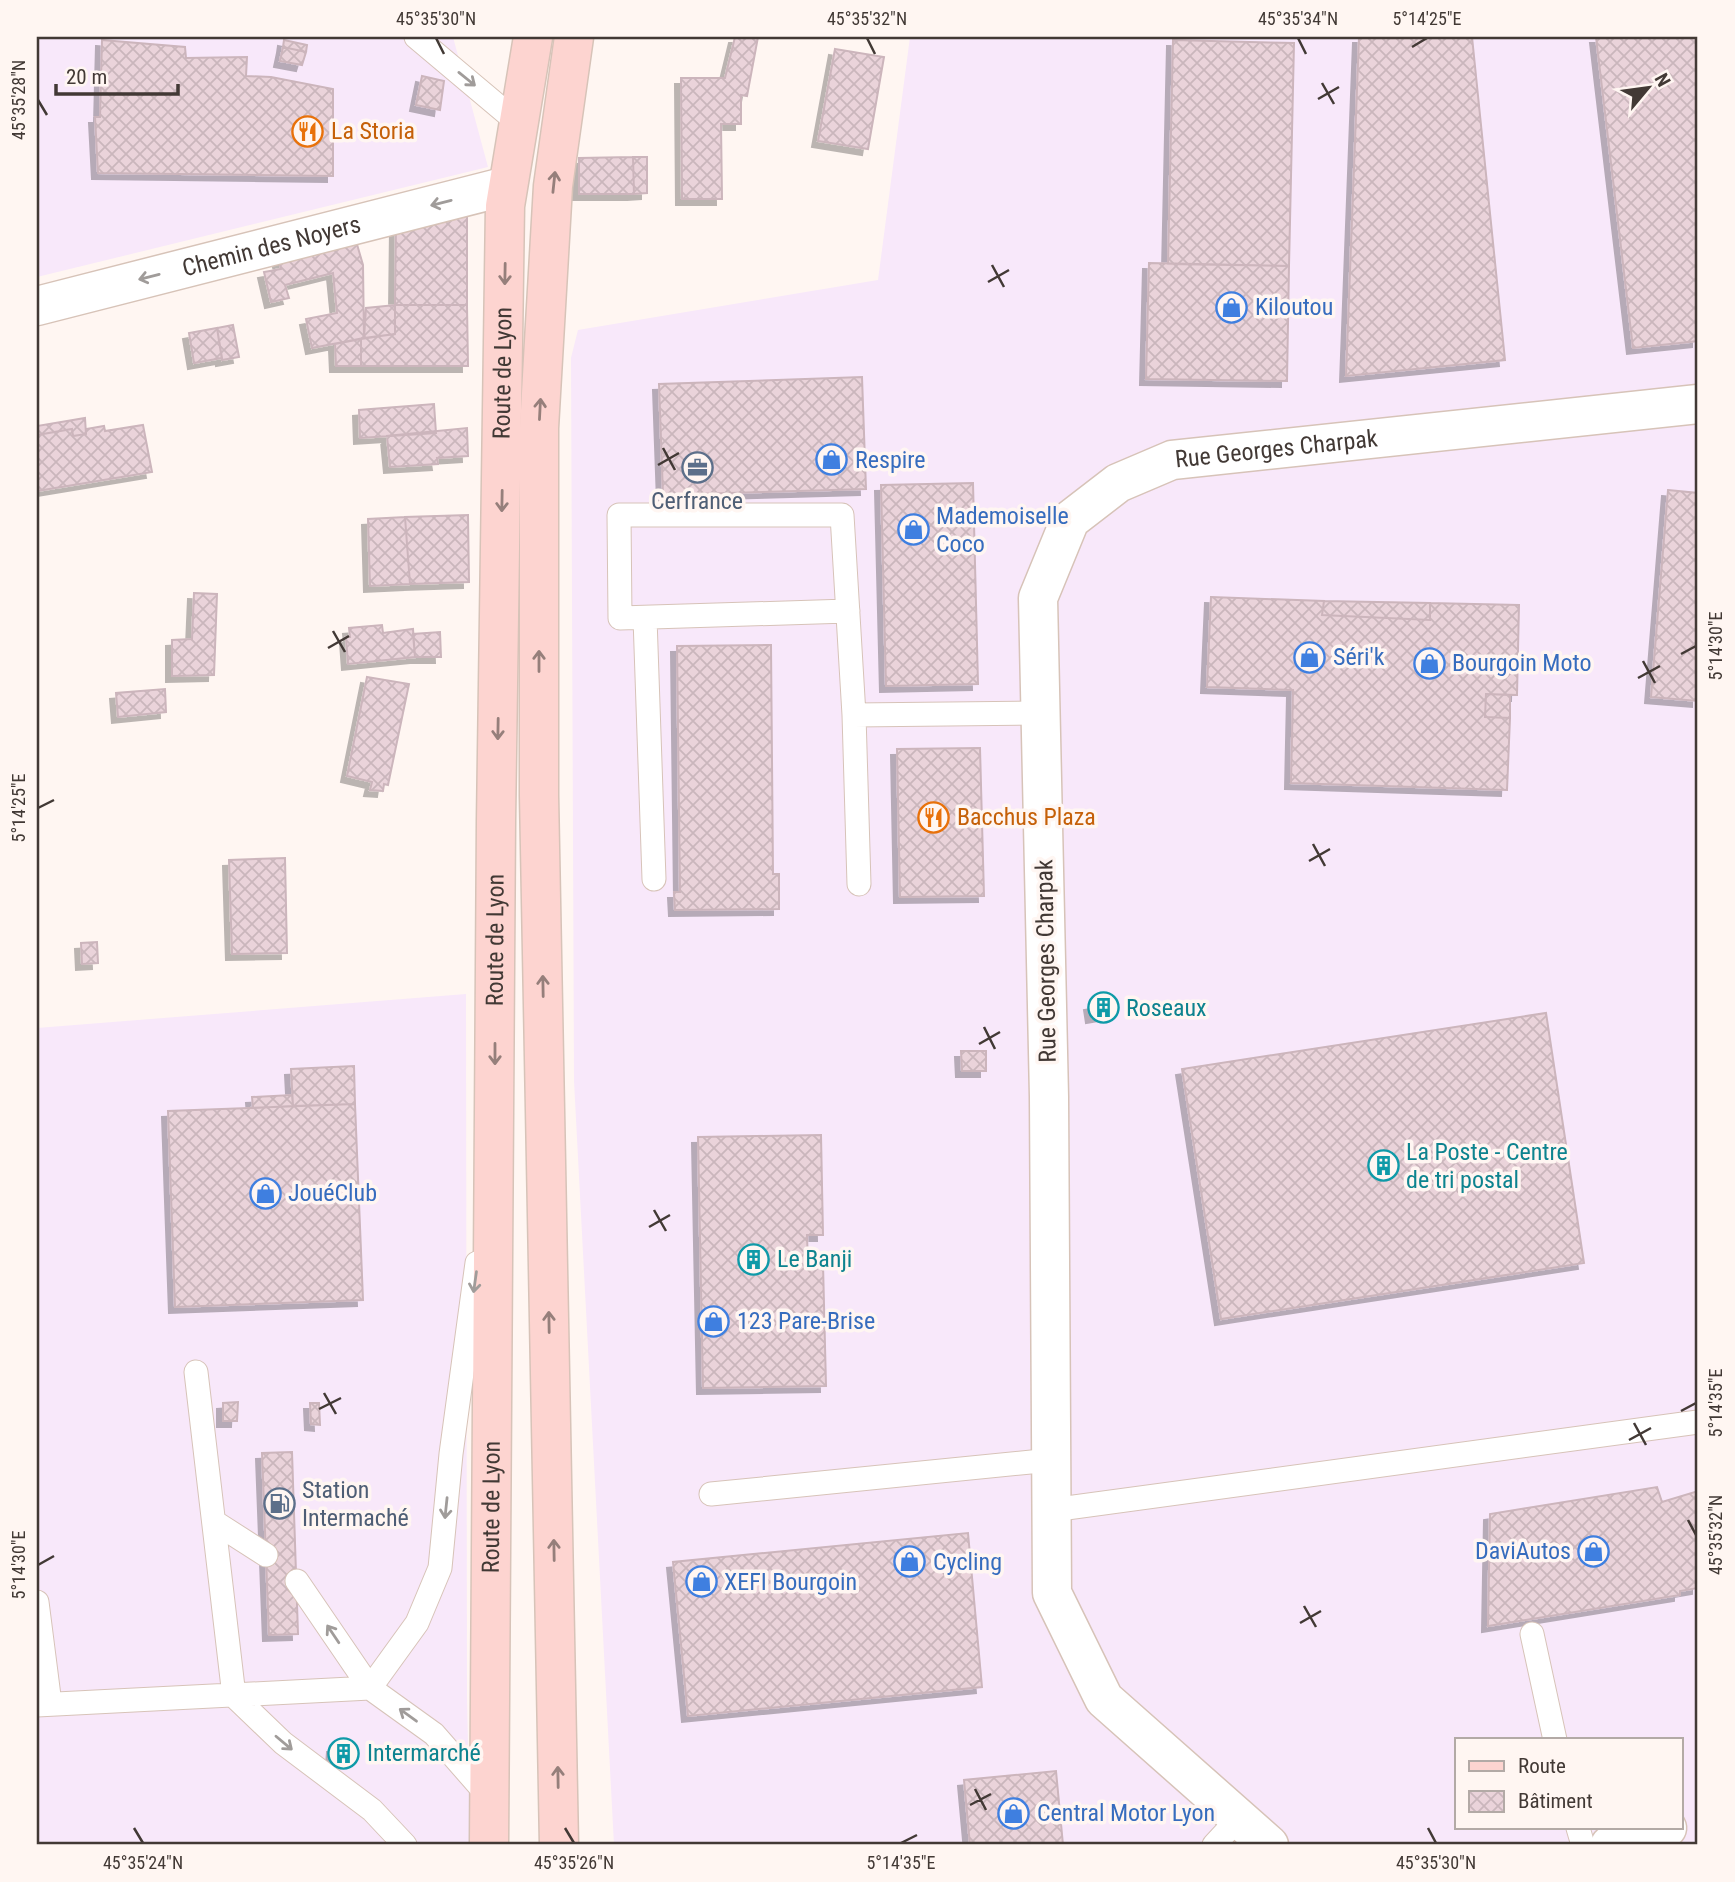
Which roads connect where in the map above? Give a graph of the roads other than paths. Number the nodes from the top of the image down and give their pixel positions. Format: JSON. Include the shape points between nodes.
{"nodes":[{"id":1,"x":416,"y":37,"type":"edge"},
{"id":2,"x":534,"y":37,"type":"edge"},
{"id":3,"x":574,"y":37,"type":"edge"},
{"id":4,"x":517,"y":122,"type":"junction"},
{"id":5,"x":507,"y":186,"type":"junction"},
{"id":6,"x":37,"y":306,"type":"edge"},
{"id":7,"x":1698,"y":404,"type":"edge"},
{"id":8,"x":848,"y":611,"type":"junction"},
{"id":9,"x":645,"y":618,"type":"junction"},
{"id":10,"x":1040,"y":713,"type":"junction"},
{"id":11,"x":854,"y":715,"type":"junction"},
{"id":12,"x":654,"y":879,"type":"dead end"},
{"id":13,"x":859,"y":884,"type":"dead end"},
{"id":14,"x":494,"y":1142,"type":"junction"},
{"id":15,"x":196,"y":1372,"type":"dead end"},
{"id":16,"x":1698,"y":1422,"type":"edge"},
{"id":17,"x":1051,"y":1460,"type":"junction"},
{"id":18,"x":711,"y":1494,"type":"dead end"},
{"id":19,"x":1052,"y":1510,"type":"junction"},
{"id":20,"x":216,"y":1523,"type":"junction"},
{"id":21,"x":266,"y":1556,"type":"dead end"},
{"id":22,"x":297,"y":1581,"type":"dead end"},
{"id":23,"x":37,"y":1602,"type":"edge"},
{"id":24,"x":1532,"y":1634,"type":"dead end"},
{"id":25,"x":370,"y":1688,"type":"junction"},
{"id":26,"x":234,"y":1696,"type":"junction"},
{"id":27,"x":43,"y":1704,"type":"edge"},
{"id":28,"x":1555,"y":1738,"type":"edge"},
{"id":29,"x":489,"y":1797,"type":"junction"},
{"id":30,"x":1664,"y":1829,"type":"edge"},
{"id":31,"x":1226,"y":1832,"type":"edge"},
{"id":32,"x":405,"y":1845,"type":"edge"},
{"id":33,"x":489,"y":1845,"type":"edge"},
{"id":34,"x":502,"y":1845,"type":"edge"},
{"id":35,"x":559,"y":1845,"type":"edge"},
{"id":36,"x":1269,"y":1845,"type":"edge"},
{"id":37,"x":1610,"y":1845,"type":"edge"}],
"edges":[{"from":1,"to":4,"type":"lane","one_way":true},
{"from":2,"to":4,"type":"main road","name":"Route de Lyon"},
{"from":35,"to":3,"type":"main road","name":"Route de Lyon","one_way":true,"via":[[540,822],[539,428],[553,187]]},
{"from":4,"to":5,"type":"main road","name":"Route de Lyon"},
{"from":5,"to":6,"type":"street","name":"Chemin des Noyers","one_way":true},
{"from":5,"to":14,"type":"main road","name":"Route de Lyon","one_way":true},
{"from":7,"to":10,"type":"street","name":"Rue Georges Charpak","via":[[1172,460],[1118,484],[1070,520],[1038,598]]},
{"from":8,"to":9,"type":"lane"},
{"from":8,"to":9,"type":"lane","via":[[842,515],[619,515],[620,618]]},
{"from":8,"to":11,"type":"lane"},
{"from":9,"to":12,"type":"lane"},
{"from":10,"to":11,"type":"lane"},
{"from":10,"to":17,"type":"street","name":"Rue Georges Charpak"},
{"from":11,"to":13,"type":"lane"},
{"from":14,"to":25,"type":"lane","one_way":true,"via":[[440,1568],[418,1623]]},
{"from":14,"to":29,"type":"main road","name":"Route de Lyon"},
{"from":15,"to":20,"type":"lane"},
{"from":16,"to":19,"type":"lane"},
{"from":17,"to":18,"type":"lane"},
{"from":17,"to":19,"type":"street","name":"Rue Georges Charpak"},
{"from":19,"to":31,"type":"street","name":"Rue Georges Charpak","via":[[1052,1593],[1104,1699]]},
{"from":20,"to":21,"type":"lane"},
{"from":20,"to":26,"type":"lane"},
{"from":25,"to":22,"type":"lane","one_way":true},
{"from":23,"to":27,"type":"lane"},
{"from":24,"to":28,"type":"lane"},
{"from":25,"to":26,"type":"lane"},
{"from":29,"to":25,"type":"lane","one_way":true,"via":[[434,1734]]},
{"from":26,"to":27,"type":"lane"},
{"from":26,"to":32,"type":"lane","one_way":true,"via":[[283,1743],[372,1810]]},
{"from":29,"to":33,"type":"main road","name":"Route de Lyon"},
{"from":29,"to":34,"type":"lane"},
{"from":30,"to":37,"type":"street"},
{"from":31,"to":36,"type":"street","name":"Rue Georges Charpak"}]}
